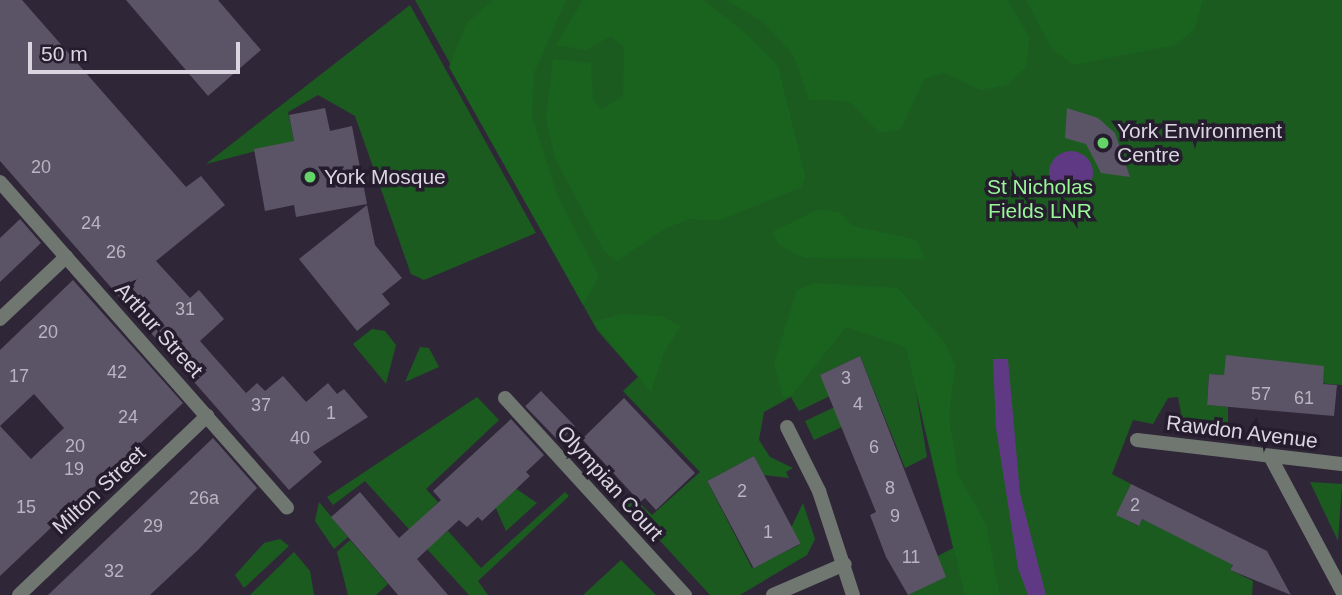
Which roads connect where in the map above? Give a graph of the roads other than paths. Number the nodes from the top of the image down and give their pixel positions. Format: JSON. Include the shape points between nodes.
{"nodes":[{"id":1,"x":0,"y":182,"type":"edge"},
{"id":2,"x":66,"y":257,"type":"junction"},
{"id":3,"x":0,"y":319,"type":"edge"},
{"id":4,"x":505,"y":398,"type":"dead end"},
{"id":5,"x":207,"y":416,"type":"junction"},
{"id":6,"x":787,"y":427,"type":"dead end"},
{"id":7,"x":1137,"y":440,"type":"dead end"},
{"id":8,"x":1271,"y":458,"type":"junction"},
{"id":9,"x":1342,"y":464,"type":"edge"},
{"id":10,"x":287,"y":507,"type":"dead end"},
{"id":11,"x":845,"y":564,"type":"junction"},
{"id":12,"x":1342,"y":591,"type":"edge"},
{"id":13,"x":19,"y":595,"type":"edge"},
{"id":14,"x":685,"y":595,"type":"edge"},
{"id":15,"x":773,"y":595,"type":"edge"},
{"id":16,"x":853,"y":595,"type":"edge"}],
"edges":[{"from":1,"to":2,"type":"street","name":"Arthur Street"},
{"from":2,"to":3,"type":"street"},
{"from":2,"to":5,"type":"street","name":"Arthur Street"},
{"from":4,"to":14,"type":"street","name":"Olympian Court"},
{"from":5,"to":10,"type":"street","name":"Arthur Street"},
{"from":5,"to":13,"type":"street","name":"Milton Street"},
{"from":6,"to":11,"type":"street"},
{"from":7,"to":8,"type":"street","name":"Rawdon Avenue"},
{"from":8,"to":9,"type":"street","name":"Rawdon Avenue"},
{"from":8,"to":12,"type":"street"},
{"from":11,"to":15,"type":"street"},
{"from":11,"to":16,"type":"street"}]}
